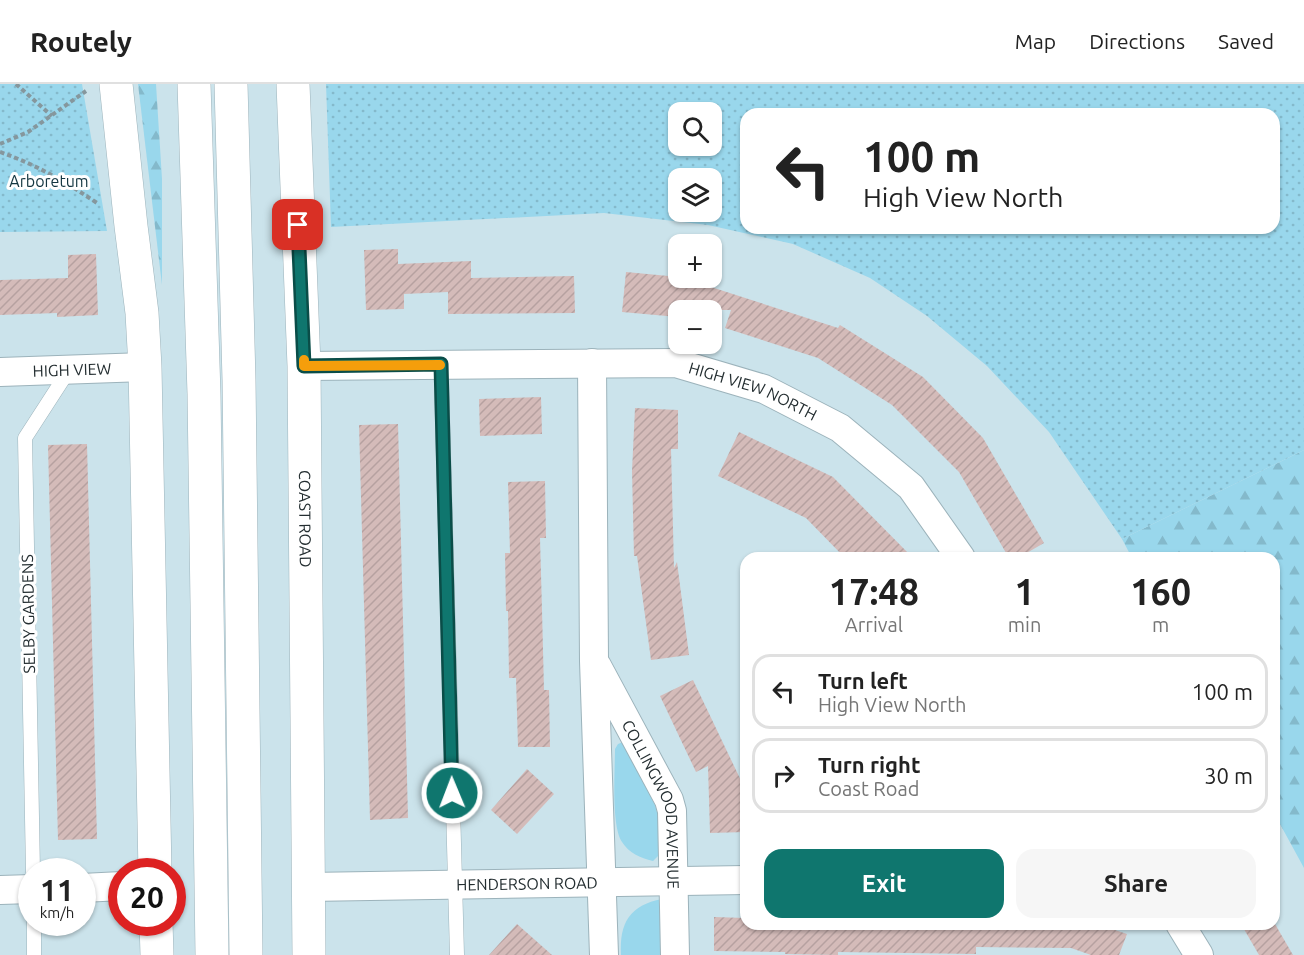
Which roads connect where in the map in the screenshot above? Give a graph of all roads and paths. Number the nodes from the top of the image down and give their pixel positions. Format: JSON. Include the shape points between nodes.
{"nodes":[{"id":1,"x":16,"y":84,"type":"edge"},
{"id":2,"x":194,"y":84,"type":"edge"},
{"id":3,"x":231,"y":84,"type":"edge"},
{"id":4,"x":293,"y":84,"type":"edge"},
{"id":5,"x":102,"y":87,"type":"edge"},
{"id":6,"x":52,"y":117,"type":"junction"},
{"id":7,"x":0,"y":144,"type":"edge"},
{"id":8,"x":0,"y":152,"type":"edge"},
{"id":9,"x":131,"y":226,"type":"junction"},
{"id":10,"x":592,"y":363,"type":"junction"},
{"id":11,"x":441,"y":364,"type":"junction"},
{"id":12,"x":304,"y":366,"type":"junction"},
{"id":13,"x":145,"y":368,"type":"junction"},
{"id":14,"x":69,"y":370,"type":"junction"},
{"id":15,"x":0,"y":372,"type":"edge"},
{"id":16,"x":957,"y":552,"type":"edge"},
{"id":17,"x":594,"y":661,"type":"junction"},
{"id":18,"x":33,"y":858,"type":"edge"},
{"id":19,"x":155,"y":858,"type":"edge"},
{"id":20,"x":740,"y":880,"type":"edge"},
{"id":21,"x":675,"y":881,"type":"junction"},
{"id":22,"x":602,"y":882,"type":"junction"},
{"id":23,"x":455,"y":885,"type":"junction"},
{"id":24,"x":308,"y":887,"type":"junction"},
{"id":25,"x":18,"y":889,"type":"edge"},
{"id":26,"x":0,"y":890,"type":"edge"},
{"id":27,"x":1183,"y":930,"type":"edge"},
{"id":28,"x":34,"y":936,"type":"edge"},
{"id":29,"x":156,"y":936,"type":"edge"},
{"id":30,"x":34,"y":955,"type":"edge"},
{"id":31,"x":157,"y":955,"type":"edge"},
{"id":32,"x":212,"y":955,"type":"edge"},
{"id":33,"x":246,"y":955,"type":"edge"},
{"id":34,"x":309,"y":955,"type":"edge"},
{"id":35,"x":457,"y":955,"type":"edge"},
{"id":36,"x":604,"y":955,"type":"edge"},
{"id":37,"x":675,"y":955,"type":"edge"},
{"id":38,"x":1198,"y":955,"type":"edge"}],
"edges":[{"from":1,"to":6,"type":"path"},
{"from":2,"to":32,"type":"main road","via":[[204,394]]},
{"from":3,"to":33,"type":"main road"},
{"from":4,"to":12,"type":"main road","name":"COAST ROAD"},
{"from":5,"to":6,"type":"path"},
{"from":5,"to":9,"type":"main road"},
{"from":6,"to":7,"type":"path"},
{"from":8,"to":9,"type":"path","via":[[46,170]]},
{"from":9,"to":13,"type":"main road"},
{"from":10,"to":11,"type":"street","name":"HIGH VIEW NORTH"},
{"from":10,"to":16,"type":"street","name":"HIGH VIEW NORTH","via":[[676,363],[764,389],[840,428],[911,488]]},
{"from":10,"to":17,"type":"street","name":"COLLINGWOOD AVENUE"},
{"from":11,"to":12,"type":"street","name":"HIGH VIEW NORTH"},
{"from":11,"to":23,"type":"lane"},
{"from":12,"to":24,"type":"main road","name":"COAST ROAD"},
{"from":13,"to":14,"type":"street","name":"HIGH VIEW"},
{"from":13,"to":19,"type":"main road"},
{"from":14,"to":15,"type":"street","name":"HIGH VIEW"},
{"from":14,"to":18,"type":"lane","name":"SELBY GARDENS","via":[[25,438]]},
{"from":17,"to":21,"type":"street","name":"COLLINGWOOD AVENUE","via":[[669,800]]},
{"from":17,"to":22,"type":"street","name":"COLLINGWOOD AVENUE"},
{"from":20,"to":21,"type":"street","name":"HENDERSON ROAD"},
{"from":21,"to":22,"type":"street","name":"HENDERSON ROAD"},
{"from":21,"to":37,"type":"street","name":"COLLINGWOOD AVENUE"},
{"from":22,"to":23,"type":"street","name":"HENDERSON ROAD"},
{"from":22,"to":36,"type":"street","name":"COLLINGWOOD AVENUE"},
{"from":23,"to":24,"type":"street","name":"HENDERSON ROAD"},
{"from":23,"to":35,"type":"lane"},
{"from":24,"to":34,"type":"main road","name":"COAST ROAD"},
{"from":25,"to":26,"type":"street"},
{"from":27,"to":38,"type":"street"},
{"from":28,"to":30,"type":"lane"},
{"from":29,"to":31,"type":"main road"}]}
